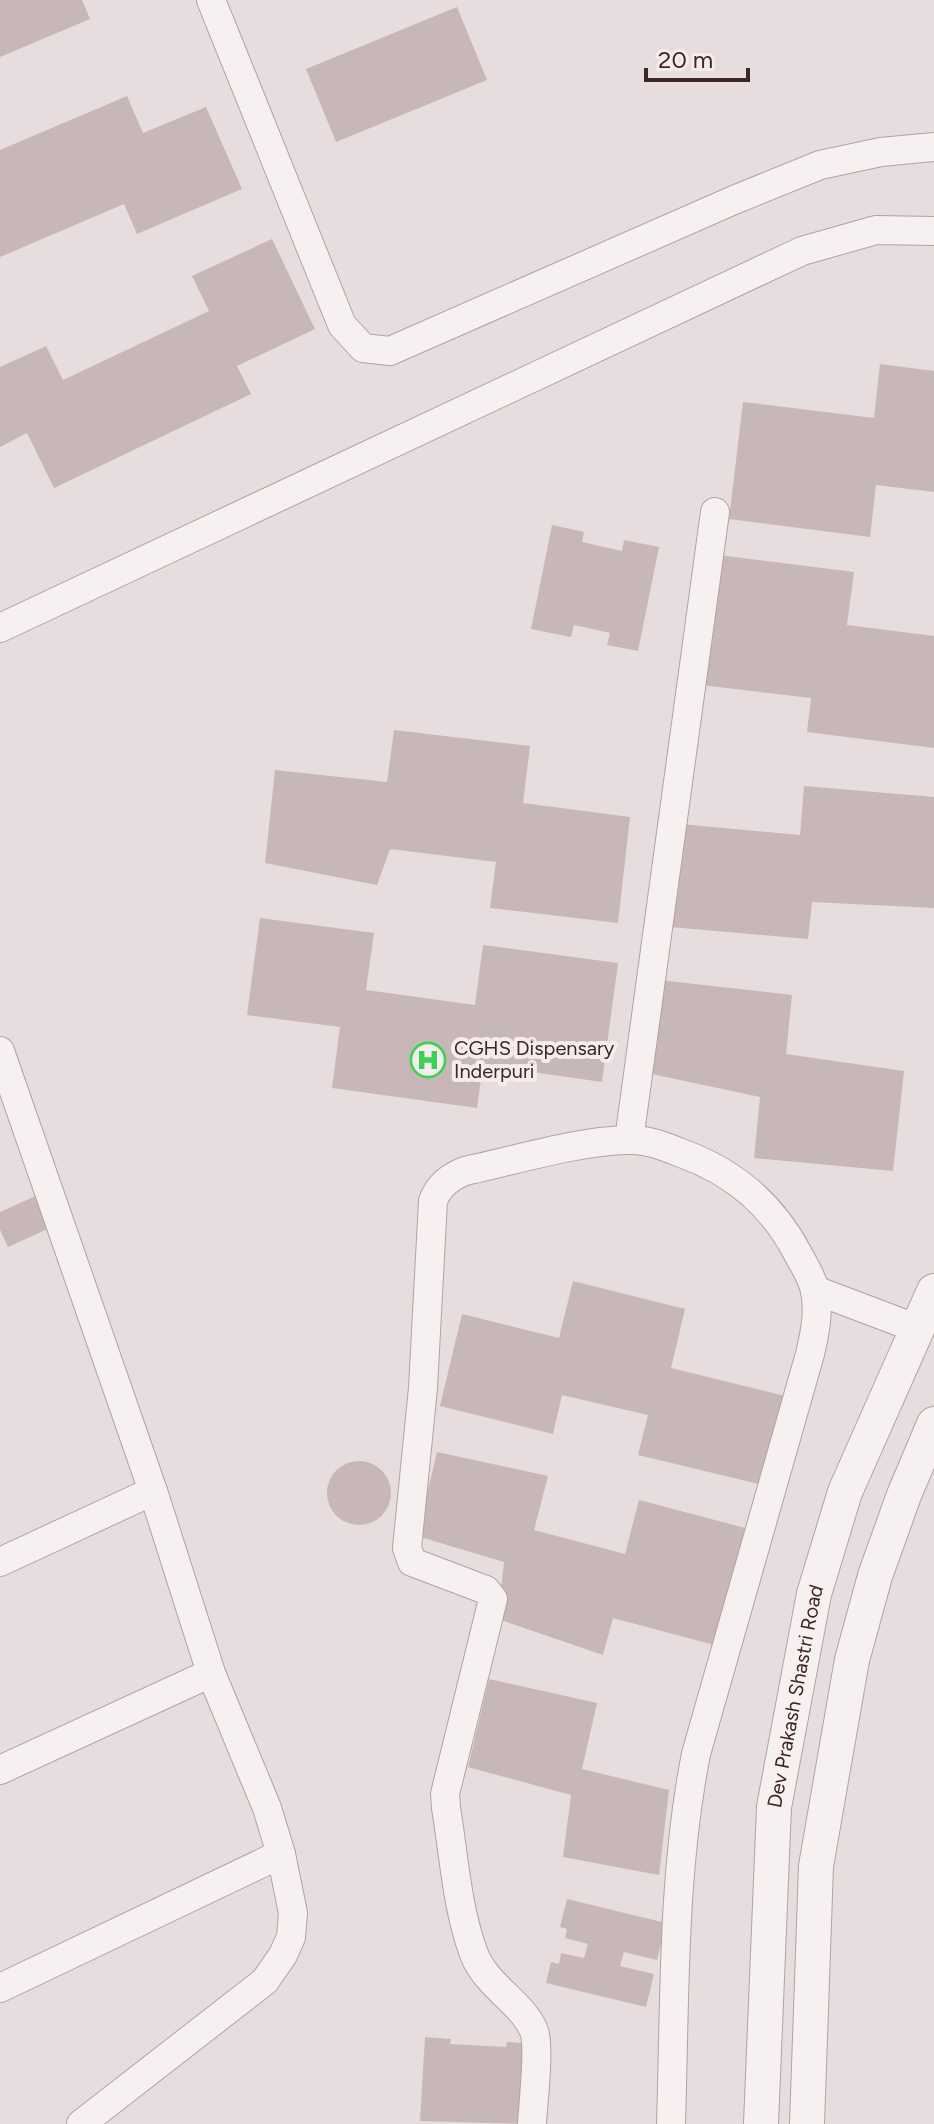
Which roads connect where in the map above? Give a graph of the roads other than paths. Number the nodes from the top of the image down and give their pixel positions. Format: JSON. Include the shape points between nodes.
{"nodes":[{"id":1,"x":211,"y":0,"type":"edge"},
{"id":2,"x":934,"y":147,"type":"edge"},
{"id":3,"x":934,"y":231,"type":"edge"},
{"id":4,"x":715,"y":512,"type":"dead end"},
{"id":5,"x":0,"y":628,"type":"edge"},
{"id":6,"x":0,"y":1051,"type":"edge"},
{"id":7,"x":629,"y":1140,"type":"junction"},
{"id":8,"x":815,"y":1290,"type":"junction"},
{"id":9,"x":934,"y":1291,"type":"edge"},
{"id":10,"x":918,"y":1329,"type":"junction"},
{"id":11,"x":934,"y":1424,"type":"edge"},
{"id":12,"x":153,"y":1491,"type":"junction"},
{"id":13,"x":0,"y":1562,"type":"edge"},
{"id":14,"x":211,"y":1673,"type":"junction"},
{"id":15,"x":0,"y":1770,"type":"edge"},
{"id":16,"x":281,"y":1854,"type":"junction"},
{"id":17,"x":0,"y":1988,"type":"edge"},
{"id":18,"x":81,"y":2124,"type":"edge"},
{"id":19,"x":532,"y":2124,"type":"edge"},
{"id":20,"x":671,"y":2124,"type":"edge"},
{"id":21,"x":761,"y":2124,"type":"edge"},
{"id":22,"x":807,"y":2124,"type":"edge"}],
"edges":[{"from":1,"to":2,"type":"street","via":[[342,325],[363,348],[390,351],[820,165]]},
{"from":3,"to":5,"type":"street","via":[[876,230],[802,251]]},
{"from":4,"to":7,"type":"street"},
{"from":6,"to":12,"type":"street"},
{"from":7,"to":8,"type":"street","via":[[657,1144],[718,1167],[740,1183],[777,1218]]},
{"from":7,"to":19,"type":"street","via":[[465,1171],[437,1190],[433,1201],[423,1388],[407,1548],[412,1562],[486,1590],[493,1599],[445,1794],[446,1808],[474,1956],[536,2037]]},
{"from":8,"to":10,"type":"street"},
{"from":8,"to":20,"type":"street","via":[[810,1354],[686,1803]]},
{"from":9,"to":10,"type":"street","name":"Dev Prakash Shastri Road"},
{"from":10,"to":21,"type":"street","name":"Dev Prakash Shastri Road","via":[[845,1492],[814,1594],[774,1807]]},
{"from":11,"to":22,"type":"street","via":[[875,1576],[852,1660],[816,1866]]},
{"from":12,"to":13,"type":"street"},
{"from":12,"to":14,"type":"street"},
{"from":14,"to":15,"type":"street"},
{"from":14,"to":16,"type":"street"},
{"from":16,"to":17,"type":"street"},
{"from":16,"to":18,"type":"street","via":[[293,1913],[291,1937],[265,1981]]}]}
